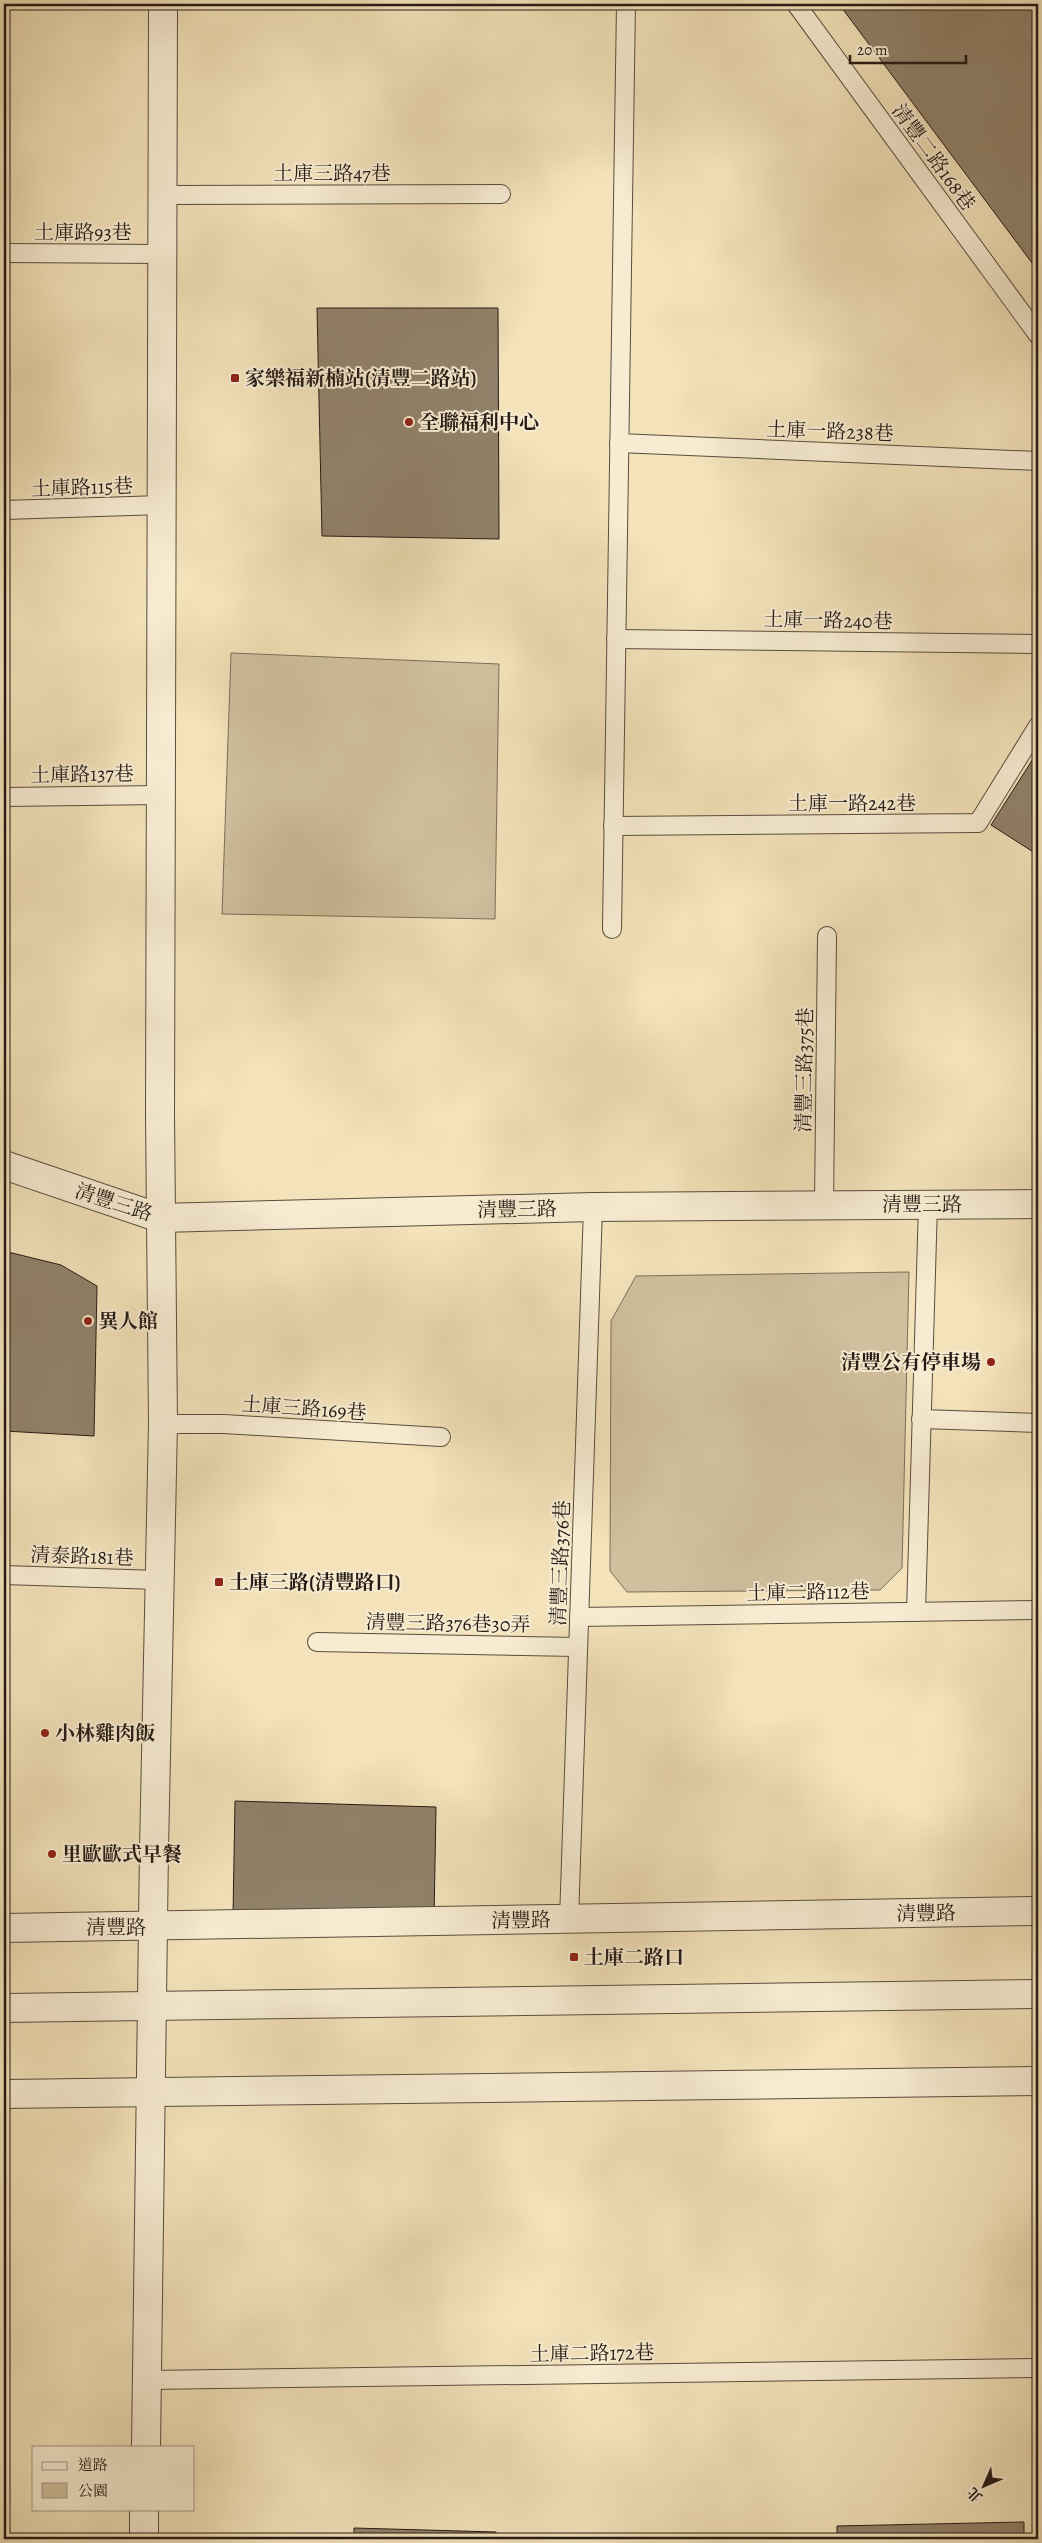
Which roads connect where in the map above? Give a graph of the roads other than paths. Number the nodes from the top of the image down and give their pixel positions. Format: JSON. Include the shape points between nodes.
{"nodes":[{"id":1,"x":163,"y":4,"type":"edge"},
{"id":2,"x":626,"y":4,"type":"edge"},
{"id":3,"x":796,"y":4,"type":"edge"},
{"id":4,"x":501,"y":194,"type":"dead end"},
{"id":5,"x":162,"y":195,"type":"junction"},
{"id":6,"x":4,"y":253,"type":"edge"},
{"id":7,"x":162,"y":254,"type":"junction"},
{"id":8,"x":1038,"y":335,"type":"edge"},
{"id":9,"x":619,"y":443,"type":"junction"},
{"id":10,"x":1038,"y":461,"type":"edge"},
{"id":11,"x":162,"y":505,"type":"junction"},
{"id":12,"x":4,"y":510,"type":"edge"},
{"id":13,"x":616,"y":639,"type":"junction"},
{"id":14,"x":1038,"y":644,"type":"edge"},
{"id":15,"x":1038,"y":726,"type":"edge"},
{"id":16,"x":161,"y":795,"type":"junction"},
{"id":17,"x":4,"y":796,"type":"edge"},
{"id":18,"x":613,"y":826,"type":"junction"},
{"id":19,"x":612,"y":929,"type":"dead end"},
{"id":20,"x":827,"y":936,"type":"dead end"},
{"id":21,"x":4,"y":1165,"type":"edge"},
{"id":22,"x":824,"y":1204,"type":"junction"},
{"id":23,"x":928,"y":1204,"type":"junction"},
{"id":24,"x":1038,"y":1204,"type":"edge"},
{"id":25,"x":593,"y":1207,"type":"junction"},
{"id":26,"x":160,"y":1218,"type":"junction"},
{"id":27,"x":921,"y":1419,"type":"junction"},
{"id":28,"x":1038,"y":1423,"type":"edge"},
{"id":29,"x":163,"y":1424,"type":"junction"},
{"id":30,"x":441,"y":1437,"type":"dead end"},
{"id":31,"x":4,"y":1575,"type":"edge"},
{"id":32,"x":158,"y":1580,"type":"junction"},
{"id":33,"x":1038,"y":1610,"type":"edge"},
{"id":34,"x":916,"y":1612,"type":"junction"},
{"id":35,"x":579,"y":1617,"type":"junction"},
{"id":36,"x":317,"y":1642,"type":"dead end"},
{"id":37,"x":578,"y":1647,"type":"junction"},
{"id":38,"x":1038,"y":1911,"type":"edge"},
{"id":39,"x":569,"y":1920,"type":"junction"},
{"id":40,"x":152,"y":1927,"type":"junction"},
{"id":41,"x":4,"y":1928,"type":"edge"},
{"id":42,"x":1038,"y":1994,"type":"edge"},
{"id":43,"x":152,"y":2007,"type":"junction"},
{"id":44,"x":4,"y":2008,"type":"edge"},
{"id":45,"x":1038,"y":2081,"type":"edge"},
{"id":46,"x":150,"y":2091,"type":"junction"},
{"id":47,"x":4,"y":2094,"type":"edge"},
{"id":48,"x":1038,"y":2368,"type":"edge"},
{"id":49,"x":147,"y":2380,"type":"junction"},
{"id":50,"x":146,"y":2446,"type":"edge"},
{"id":51,"x":144,"y":2510,"type":"edge"},
{"id":52,"x":144,"y":2539,"type":"edge"}],
"edges":[{"from":1,"to":5,"type":"street"},
{"from":2,"to":9,"type":"lane"},
{"from":3,"to":8,"type":"lane","name":"清豐二路168巷"},
{"from":4,"to":5,"type":"lane","name":"土庫三路47巷"},
{"from":5,"to":7,"type":"street"},
{"from":6,"to":7,"type":"lane","name":"土庫路93巷"},
{"from":7,"to":11,"type":"street"},
{"from":9,"to":10,"type":"lane","name":"土庫一路238巷"},
{"from":9,"to":13,"type":"lane"},
{"from":11,"to":12,"type":"lane","name":"土庫路115巷"},
{"from":11,"to":16,"type":"street"},
{"from":13,"to":14,"type":"lane","name":"土庫一路240巷"},
{"from":13,"to":18,"type":"lane"},
{"from":15,"to":18,"type":"lane","name":"土庫一路242巷","via":[[978,823]]},
{"from":16,"to":17,"type":"lane","name":"土庫路137巷"},
{"from":16,"to":26,"type":"street"},
{"from":18,"to":19,"type":"lane"},
{"from":20,"to":22,"type":"lane","name":"清豐三路375巷"},
{"from":21,"to":26,"type":"street","name":"清豐三路"},
{"from":22,"to":23,"type":"street","name":"清豐三路"},
{"from":22,"to":25,"type":"street","name":"清豐三路"},
{"from":23,"to":24,"type":"street","name":"清豐三路"},
{"from":23,"to":27,"type":"lane"},
{"from":25,"to":26,"type":"street","name":"清豐三路"},
{"from":25,"to":35,"type":"lane","name":"清豐三路376巷"},
{"from":26,"to":29,"type":"street"},
{"from":27,"to":28,"type":"lane"},
{"from":27,"to":34,"type":"lane"},
{"from":29,"to":30,"type":"lane","name":"土庫三路169巷","via":[[224,1424]]},
{"from":29,"to":32,"type":"street"},
{"from":31,"to":32,"type":"lane","name":"清泰路181巷"},
{"from":32,"to":40,"type":"street"},
{"from":33,"to":34,"type":"lane","name":"土庫二路112巷"},
{"from":34,"to":35,"type":"lane","name":"土庫二路112巷"},
{"from":35,"to":37,"type":"lane","name":"清豐三路376巷"},
{"from":36,"to":37,"type":"lane","name":"清豐三路376巷30弄"},
{"from":37,"to":39,"type":"lane","name":"清豐三路376巷"},
{"from":38,"to":39,"type":"street","name":"清豐路"},
{"from":39,"to":40,"type":"street","name":"清豐路"},
{"from":40,"to":41,"type":"street","name":"清豐路"},
{"from":40,"to":43,"type":"street"},
{"from":42,"to":43,"type":"street"},
{"from":43,"to":44,"type":"street"},
{"from":43,"to":46,"type":"street"},
{"from":45,"to":46,"type":"street"},
{"from":46,"to":47,"type":"street"},
{"from":46,"to":49,"type":"street"},
{"from":48,"to":49,"type":"lane","name":"土庫二路172巷"},
{"from":49,"to":50,"type":"street"},
{"from":51,"to":52,"type":"street"}]}
